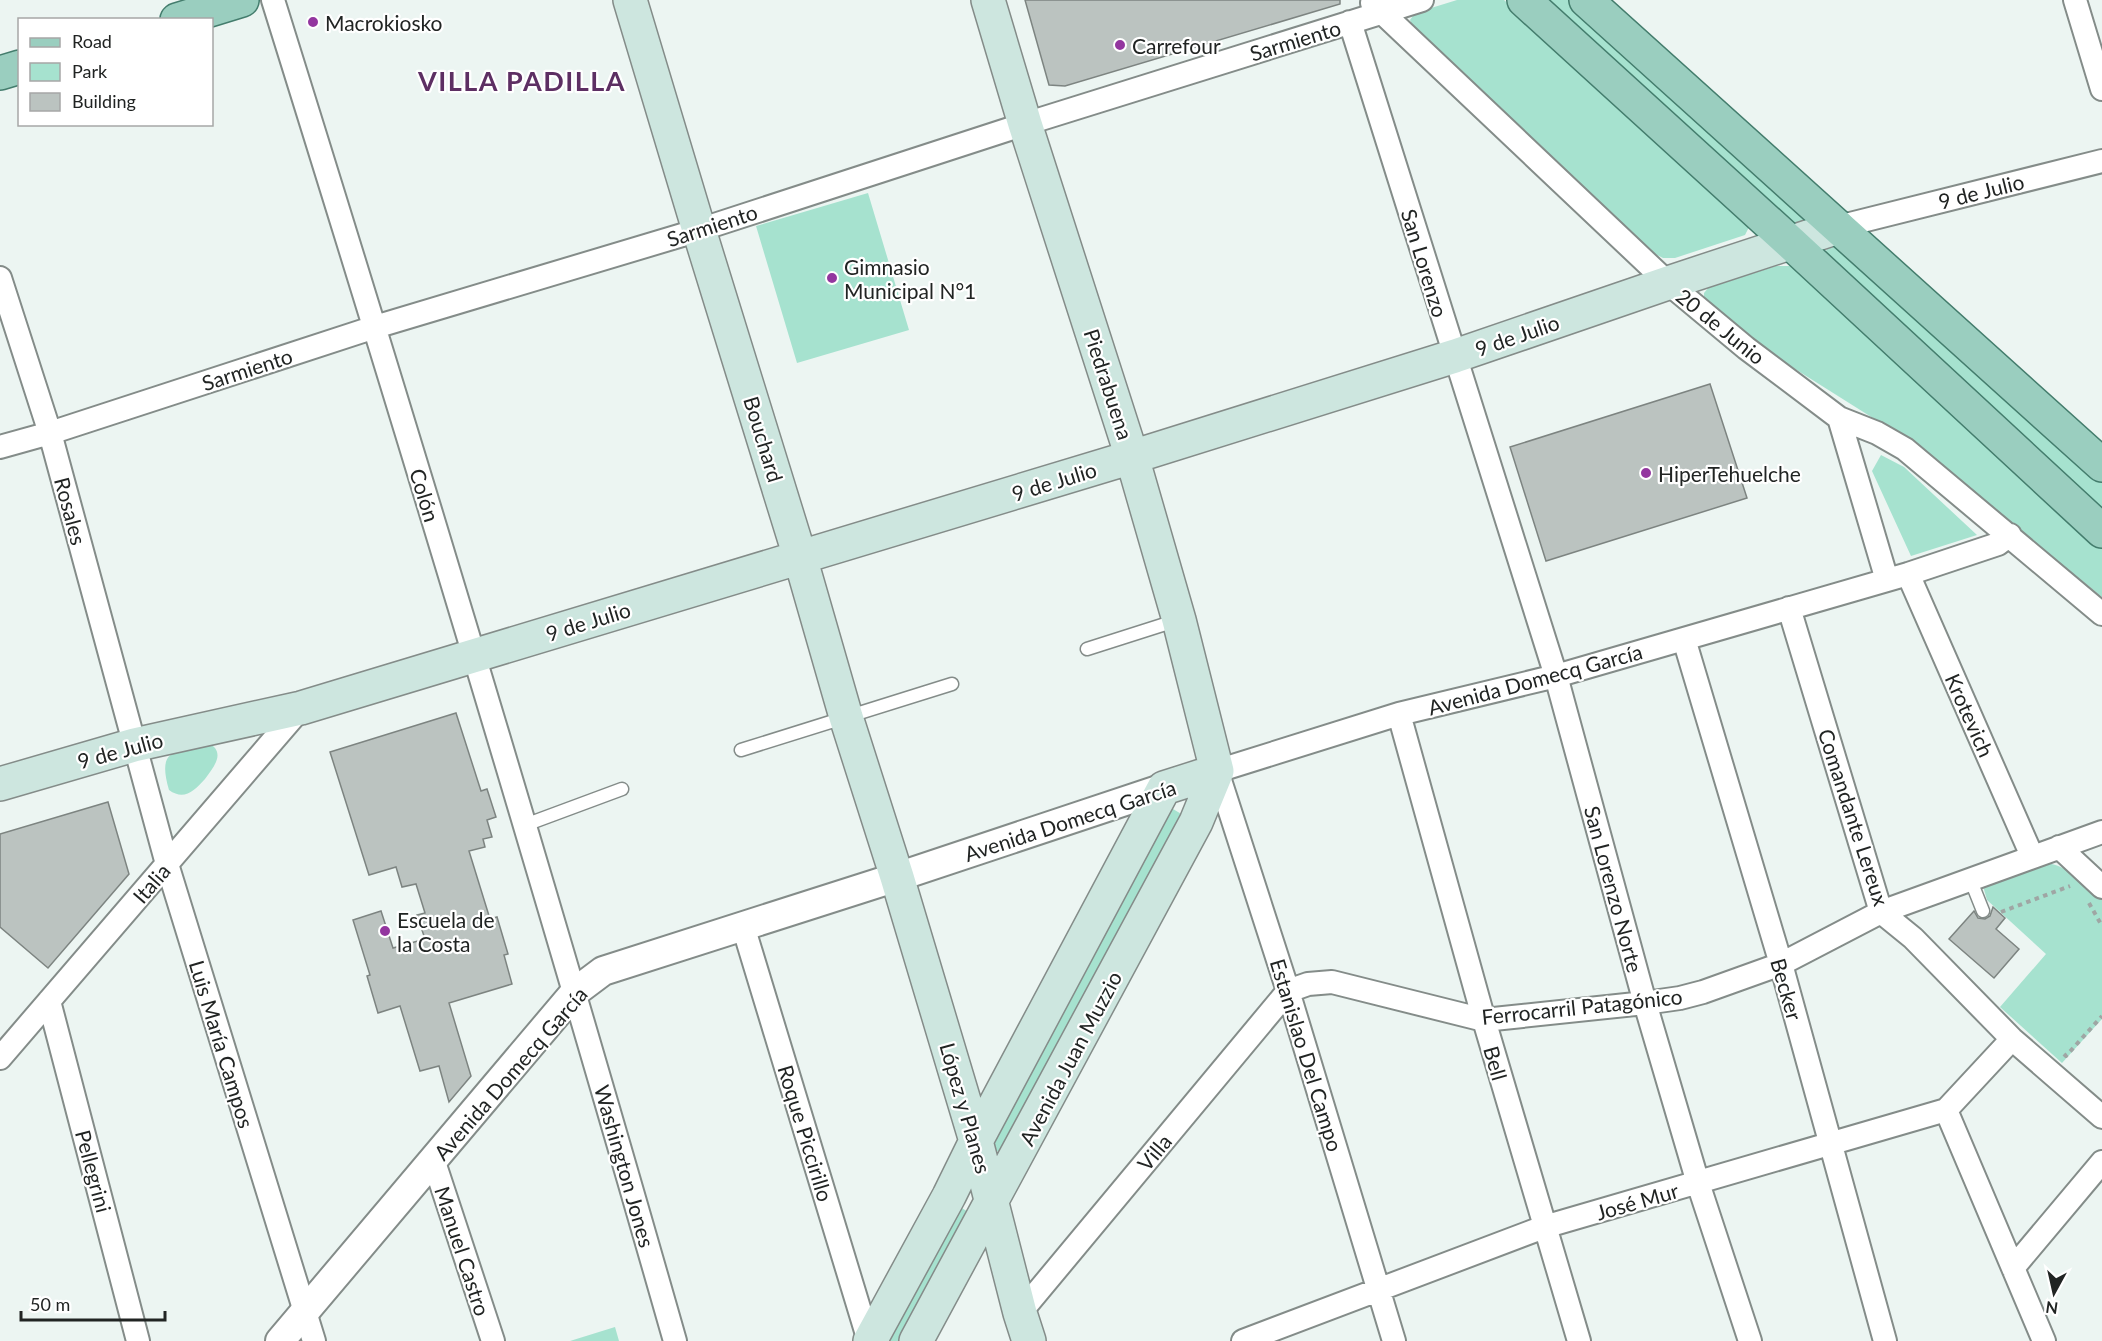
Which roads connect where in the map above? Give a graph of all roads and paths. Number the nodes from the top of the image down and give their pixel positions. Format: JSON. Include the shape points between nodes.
{"nodes":[{"id":1,"x":242,"y":0,"type":"edge"},
{"id":2,"x":273,"y":0,"type":"edge"},
{"id":3,"x":630,"y":0,"type":"edge"},
{"id":4,"x":988,"y":0,"type":"edge"},
{"id":5,"x":1422,"y":0,"type":"edge"},
{"id":6,"x":1524,"y":0,"type":"edge"},
{"id":7,"x":1586,"y":0,"type":"edge"},
{"id":8,"x":2075,"y":0,"type":"edge"},
{"id":9,"x":1375,"y":6,"type":"edge"},
{"id":10,"x":184,"y":18,"type":"edge"},
{"id":11,"x":1350,"y":22,"type":"junction"},
{"id":12,"x":18,"y":69,"type":"edge"},
{"id":13,"x":0,"y":74,"type":"edge"},
{"id":14,"x":2102,"y":89,"type":"edge"},
{"id":15,"x":1025,"y":124,"type":"junction"},
{"id":16,"x":2102,"y":161,"type":"edge"},
{"id":17,"x":1838,"y":227,"type":"junction"},
{"id":18,"x":699,"y":230,"type":"junction"},
{"id":19,"x":1791,"y":243,"type":"junction"},
{"id":20,"x":0,"y":278,"type":"edge"},
{"id":21,"x":1668,"y":283,"type":"junction"},
{"id":22,"x":375,"y":327,"type":"junction"},
{"id":23,"x":1455,"y":356,"type":"junction"},
{"id":24,"x":1839,"y":418,"type":"junction"},
{"id":25,"x":50,"y":433,"type":"junction"},
{"id":26,"x":0,"y":447,"type":"edge"},
{"id":27,"x":1132,"y":457,"type":"junction"},
{"id":28,"x":2102,"y":465,"type":"edge"},
{"id":29,"x":2102,"y":531,"type":"edge"},
{"id":30,"x":2010,"y":536,"type":"junction"},
{"id":31,"x":800,"y":557,"type":"junction"},
{"id":32,"x":1897,"y":577,"type":"junction"},
{"id":33,"x":1788,"y":608,"type":"junction"},
{"id":34,"x":2102,"y":614,"type":"edge"},
{"id":35,"x":1179,"y":620,"type":"junction"},
{"id":36,"x":1683,"y":639,"type":"junction"},
{"id":37,"x":1087,"y":649,"type":"dead end"},
{"id":38,"x":473,"y":656,"type":"junction"},
{"id":39,"x":1556,"y":676,"type":"junction"},
{"id":40,"x":952,"y":684,"type":"dead end"},
{"id":41,"x":301,"y":708,"type":"junction"},
{"id":42,"x":1399,"y":714,"type":"junction"},
{"id":43,"x":846,"y":717,"type":"junction"},
{"id":44,"x":134,"y":745,"type":"junction"},
{"id":45,"x":741,"y":750,"type":"dead end"},
{"id":46,"x":1216,"y":771,"type":"junction"},
{"id":47,"x":0,"y":784,"type":"edge"},
{"id":48,"x":622,"y":789,"type":"dead end"},
{"id":49,"x":1164,"y":789,"type":"junction"},
{"id":50,"x":525,"y":825,"type":"junction"},
{"id":51,"x":2102,"y":832,"type":"edge"},
{"id":52,"x":2059,"y":847,"type":"junction"},
{"id":53,"x":2032,"y":856,"type":"junction"},
{"id":54,"x":167,"y":864,"type":"junction"},
{"id":55,"x":897,"y":877,"type":"junction"},
{"id":56,"x":1971,"y":881,"type":"junction"},
{"id":57,"x":2078,"y":883,"type":"dead end"},
{"id":58,"x":2095,"y":893,"type":"edge"},
{"id":59,"x":1983,"y":911,"type":"dead end"},
{"id":60,"x":1881,"y":912,"type":"junction"},
{"id":61,"x":2001,"y":912,"type":"dead end"},
{"id":62,"x":743,"y":926,"type":"junction"},
{"id":63,"x":2102,"y":926,"type":"edge"},
{"id":64,"x":1781,"y":964,"type":"junction"},
{"id":65,"x":1288,"y":991,"type":"junction"},
{"id":66,"x":575,"y":992,"type":"junction"},
{"id":67,"x":50,"y":1001,"type":"junction"},
{"id":68,"x":1645,"y":1003,"type":"junction"},
{"id":69,"x":2102,"y":1016,"type":"edge"},
{"id":70,"x":1484,"y":1020,"type":"junction"},
{"id":71,"x":2012,"y":1039,"type":"junction"},
{"id":72,"x":2057,"y":1048,"type":"dead end"},
{"id":73,"x":0,"y":1058,"type":"edge"},
{"id":74,"x":1946,"y":1110,"type":"junction"},
{"id":75,"x":2102,"y":1117,"type":"edge"},
{"id":76,"x":976,"y":1141,"type":"junction"},
{"id":77,"x":1830,"y":1144,"type":"junction"},
{"id":78,"x":434,"y":1162,"type":"junction"},
{"id":79,"x":2102,"y":1162,"type":"edge"},
{"id":80,"x":1698,"y":1183,"type":"junction"},
{"id":81,"x":993,"y":1202,"type":"junction"},
{"id":82,"x":1544,"y":1227,"type":"junction"},
{"id":83,"x":2013,"y":1268,"type":"junction"},
{"id":84,"x":951,"y":1277,"type":"junction"},
{"id":85,"x":1011,"y":1279,"type":"junction"},
{"id":86,"x":1379,"y":1289,"type":"junction"},
{"id":87,"x":305,"y":1312,"type":"junction"},
{"id":88,"x":1024,"y":1327,"type":"edge"},
{"id":89,"x":138,"y":1341,"type":"edge"},
{"id":90,"x":280,"y":1341,"type":"edge"},
{"id":91,"x":314,"y":1341,"type":"edge"},
{"id":92,"x":493,"y":1341,"type":"edge"},
{"id":93,"x":675,"y":1341,"type":"edge"},
{"id":94,"x":870,"y":1341,"type":"edge"},
{"id":95,"x":916,"y":1341,"type":"edge"},
{"id":96,"x":1243,"y":1341,"type":"edge"},
{"id":97,"x":1394,"y":1341,"type":"edge"},
{"id":98,"x":1579,"y":1341,"type":"edge"},
{"id":99,"x":1750,"y":1341,"type":"edge"},
{"id":100,"x":1885,"y":1341,"type":"edge"},
{"id":101,"x":2044,"y":1341,"type":"edge"}],
"edges":[{"from":1,"to":10,"type":"main road"},
{"from":2,"to":22,"type":"street","name":"Colón"},
{"from":3,"to":18,"type":"main road","name":"Bouchard"},
{"from":4,"to":15,"type":"main road","name":"Piedrabuena"},
{"from":5,"to":9,"type":"street","name":"Sarmiento"},
{"from":6,"to":19,"type":"main road"},
{"from":7,"to":17,"type":"main road"},
{"from":8,"to":14,"type":"street"},
{"from":9,"to":11,"type":"street","name":"Sarmiento"},
{"from":9,"to":21,"type":"street","name":"20 de Junio"},
{"from":11,"to":15,"type":"street","name":"Sarmiento"},
{"from":11,"to":23,"type":"street","name":"San Lorenzo"},
{"from":12,"to":13,"type":"main road"},
{"from":15,"to":18,"type":"street","name":"Sarmiento"},
{"from":15,"to":27,"type":"main road","name":"Piedrabuena"},
{"from":16,"to":17,"type":"street","name":"9 de Julio"},
{"from":17,"to":19,"type":"main road","name":"9 de Julio"},
{"from":17,"to":28,"type":"main road"},
{"from":18,"to":22,"type":"street","name":"Sarmiento"},
{"from":18,"to":31,"type":"main road","name":"Bouchard"},
{"from":19,"to":21,"type":"main road","name":"9 de Julio"},
{"from":19,"to":29,"type":"main road"},
{"from":20,"to":25,"type":"street","name":"Rosales"},
{"from":21,"to":23,"type":"main road","name":"9 de Julio"},
{"from":21,"to":24,"type":"street","name":"20 de Junio"},
{"from":22,"to":25,"type":"street","name":"Sarmiento"},
{"from":22,"to":38,"type":"street","name":"Colón"},
{"from":23,"to":27,"type":"main road","name":"9 de Julio"},
{"from":23,"to":39,"type":"street","name":"San Lorenzo"},
{"from":24,"to":30,"type":"street","name":"20 de Junio","via":[[1905,449]]},
{"from":24,"to":32,"type":"street","name":"Krotevich"},
{"from":25,"to":26,"type":"street","name":"Sarmiento"},
{"from":25,"to":44,"type":"street","name":"Rosales"},
{"from":27,"to":31,"type":"main road","name":"9 de Julio"},
{"from":27,"to":35,"type":"main road","name":"Piedrabuena"},
{"from":30,"to":32,"type":"street","name":"Avenida Domecq García","via":[[1998,544]]},
{"from":30,"to":34,"type":"street","name":"20 de Junio"},
{"from":31,"to":38,"type":"main road","name":"9 de Julio"},
{"from":31,"to":43,"type":"main road","name":"Bouchard"},
{"from":32,"to":33,"type":"street","name":"Avenida Domecq García"},
{"from":32,"to":53,"type":"street","name":"Krotevich"},
{"from":33,"to":36,"type":"street","name":"Avenida Domecq García"},
{"from":33,"to":60,"type":"street","name":"Comandante Lereux"},
{"from":35,"to":37,"type":"lane"},
{"from":35,"to":46,"type":"main road","name":"Piedrabuena"},
{"from":36,"to":39,"type":"street","name":"Avenida Domecq García"},
{"from":36,"to":64,"type":"street","name":"Becker"},
{"from":38,"to":41,"type":"main road","name":"9 de Julio"},
{"from":38,"to":50,"type":"street","name":"Colón"},
{"from":39,"to":42,"type":"street","name":"Avenida Domecq García"},
{"from":39,"to":68,"type":"street","name":"San Lorenzo Norte"},
{"from":40,"to":43,"type":"lane"},
{"from":41,"to":44,"type":"main road","name":"9 de Julio"},
{"from":41,"to":54,"type":"street","name":"Italia"},
{"from":42,"to":46,"type":"street","name":"Avenida Domecq García"},
{"from":42,"to":70,"type":"street","name":"Bell"},
{"from":43,"to":45,"type":"lane"},
{"from":43,"to":55,"type":"main road","name":"Bouchard"},
{"from":44,"to":47,"type":"main road","name":"9 de Julio"},
{"from":44,"to":54,"type":"street","name":"Luis María Campos"},
{"from":46,"to":49,"type":"main road","name":"Avenida Domecq García"},
{"from":46,"to":65,"type":"street","name":"Estanislao Del Campo"},
{"from":46,"to":81,"type":"main road","name":"Avenida Juan Muzzio","via":[[1196,822]]},
{"from":48,"to":50,"type":"lane"},
{"from":49,"to":55,"type":"street","name":"Avenida Domecq García"},
{"from":49,"to":76,"type":"main road","name":"Avenida Juan Muzzio"},
{"from":50,"to":66,"type":"street","name":"Colón"},
{"from":51,"to":52,"type":"street","name":"Ferrocarril Patagónico"},
{"from":52,"to":53,"type":"street","name":"Ferrocarril Patagónico"},
{"from":52,"to":58,"type":"street"},
{"from":53,"to":56,"type":"street","name":"Ferrocarril Patagónico"},
{"from":54,"to":67,"type":"street","name":"Italia"},
{"from":54,"to":87,"type":"street","name":"Luis María Campos"},
{"from":55,"to":62,"type":"street","name":"Avenida Domecq García"},
{"from":55,"to":76,"type":"main road","name":"López y Planes"},
{"from":56,"to":59,"type":"lane"},
{"from":56,"to":60,"type":"street","name":"Ferrocarril Patagónico"},
{"from":57,"to":61,"type":"path"},
{"from":58,"to":63,"type":"path"},
{"from":60,"to":64,"type":"street","name":"Ferrocarril Patagónico"},
{"from":60,"to":71,"type":"street","name":"Comandante Lereux","via":[[1913,938]]},
{"from":62,"to":66,"type":"street","name":"Avenida Domecq García","via":[[603,970]]},
{"from":62,"to":94,"type":"street","name":"Roque Piccirillo"},
{"from":64,"to":68,"type":"street","name":"Ferrocarril Patagónico","via":[[1703,992]]},
{"from":64,"to":77,"type":"street","name":"Becker"},
{"from":65,"to":70,"type":"street","name":"Ferrocarril Patagónico","via":[[1332,982]]},
{"from":65,"to":86,"type":"street","name":"Estanislao Del Campo"},
{"from":65,"to":88,"type":"street","name":"Villa"},
{"from":66,"to":78,"type":"street","name":"Avenida Domecq García"},
{"from":66,"to":93,"type":"street","name":"Washington Jones"},
{"from":67,"to":73,"type":"street","name":"Italia"},
{"from":67,"to":89,"type":"street","name":"Pellegrini"},
{"from":68,"to":70,"type":"street","name":"Ferrocarril Patagónico"},
{"from":68,"to":80,"type":"street","name":"San Lorenzo Norte"},
{"from":69,"to":72,"type":"path","via":[[2066,1056]]},
{"from":70,"to":82,"type":"street","name":"Bell"},
{"from":71,"to":74,"type":"street"},
{"from":71,"to":75,"type":"street","name":"Comandante Lereux"},
{"from":74,"to":77,"type":"street","name":"José Mur"},
{"from":74,"to":83,"type":"street"},
{"from":76,"to":81,"type":"main road","name":"López y Planes"},
{"from":76,"to":94,"type":"main road","name":"Avenida Juan Muzzio"},
{"from":77,"to":80,"type":"street","name":"José Mur"},
{"from":77,"to":100,"type":"street","name":"Becker"},
{"from":78,"to":87,"type":"street","name":"Avenida Domecq García"},
{"from":78,"to":92,"type":"street","name":"Manuel Castro"},
{"from":79,"to":83,"type":"street"},
{"from":80,"to":82,"type":"street","name":"José Mur"},
{"from":80,"to":99,"type":"street","name":"San Lorenzo Norte"},
{"from":81,"to":84,"type":"main road","name":"Avenida Juan Muzzio"},
{"from":81,"to":85,"type":"main road","name":"López y Planes"},
{"from":82,"to":86,"type":"street","name":"José Mur"},
{"from":82,"to":98,"type":"street","name":"Bell"},
{"from":83,"to":101,"type":"street"},
{"from":84,"to":85,"type":"main road","via":[[969,1268],[989,1267]]},
{"from":84,"to":95,"type":"main road","name":"Avenida Juan Muzzio"},
{"from":85,"to":88,"type":"main road","name":"López y Planes"},
{"from":86,"to":96,"type":"street","name":"José Mur"},
{"from":86,"to":97,"type":"street","name":"Estanislao Del Campo"},
{"from":87,"to":90,"type":"street","name":"Avenida Domecq García"},
{"from":87,"to":91,"type":"street","name":"Luis María Campos"}]}
